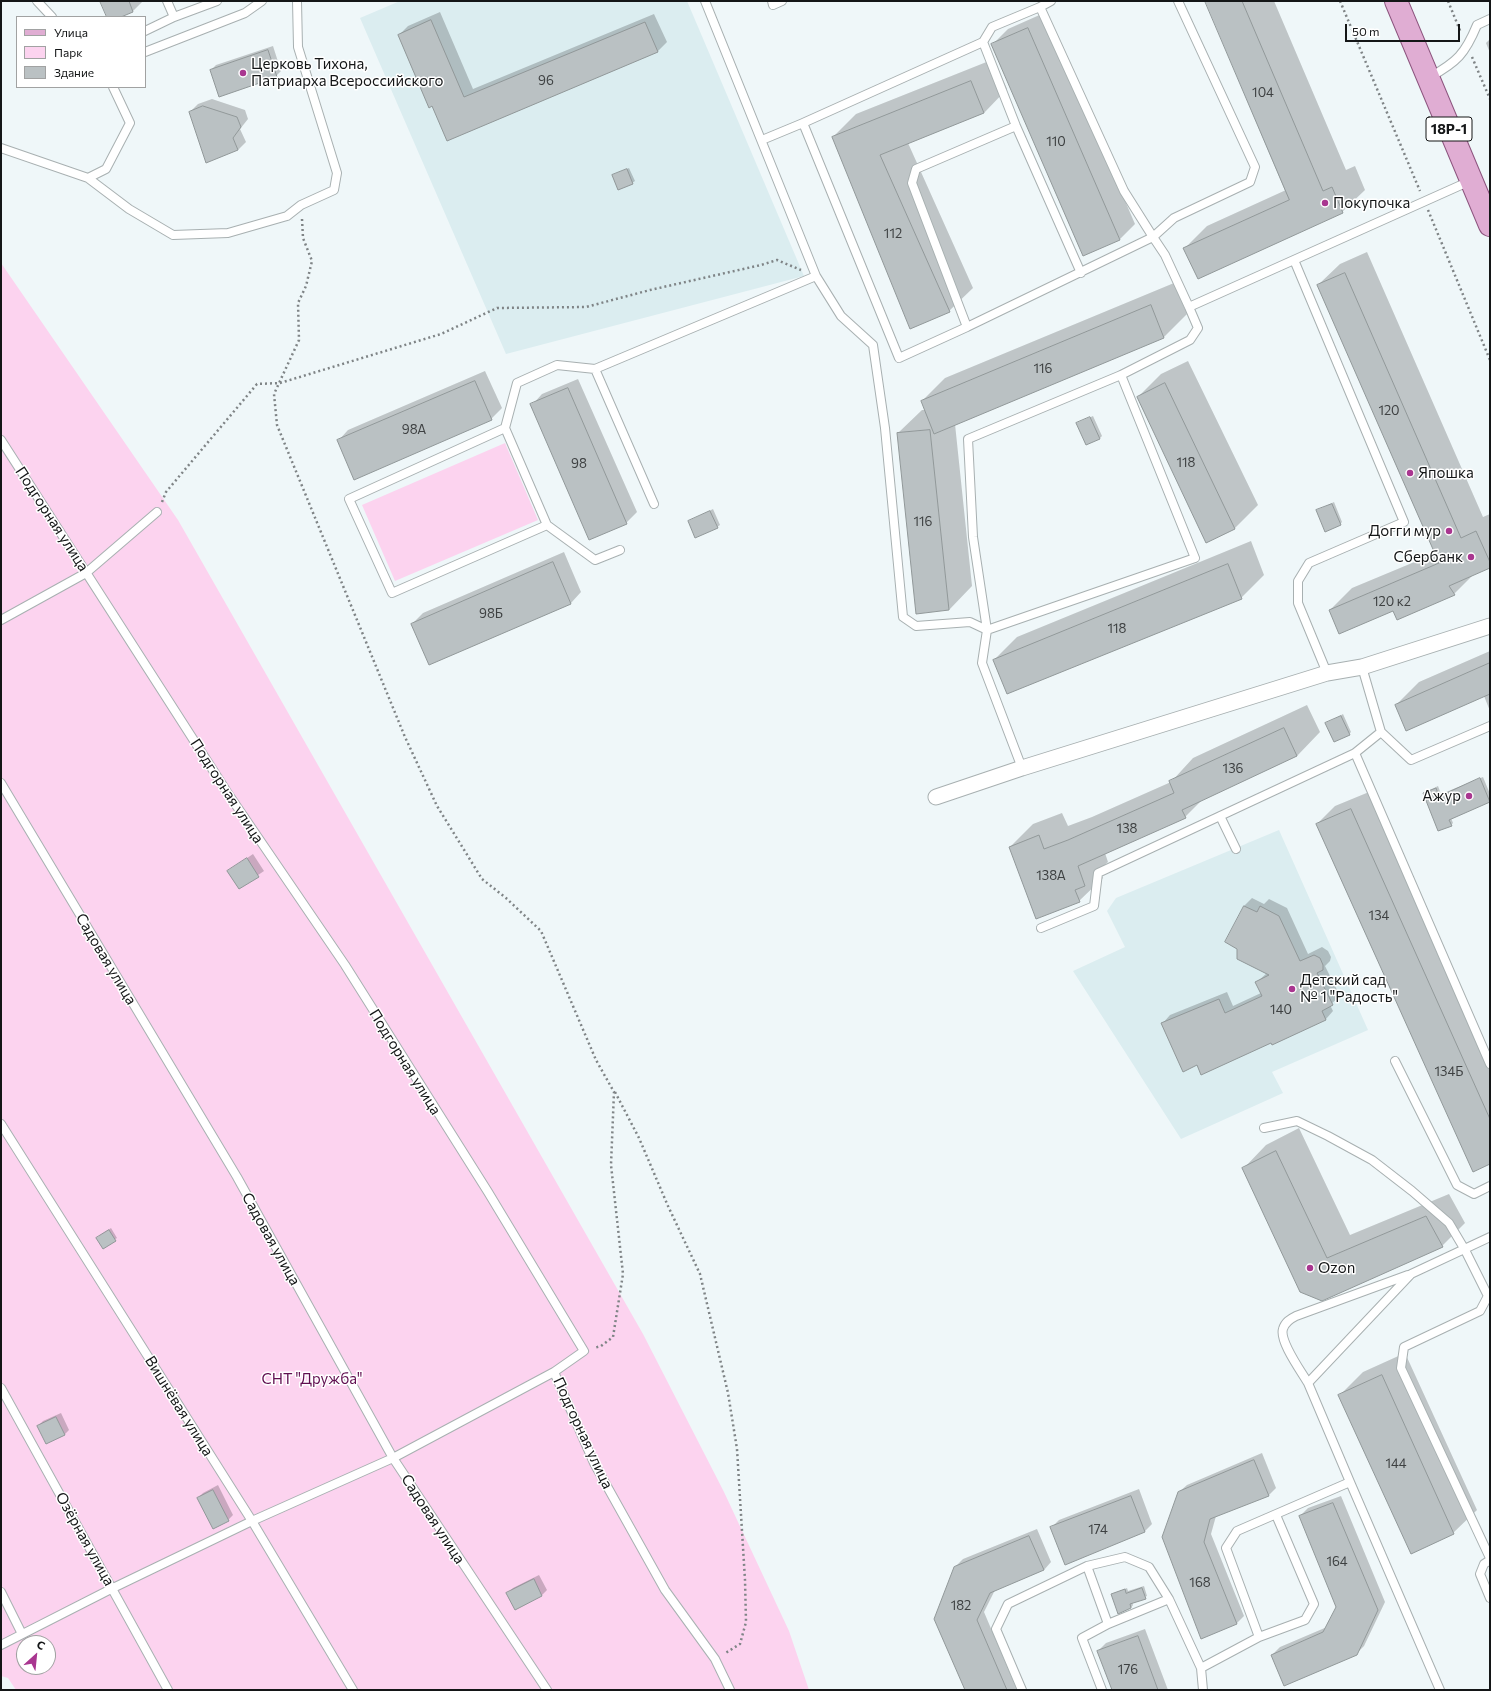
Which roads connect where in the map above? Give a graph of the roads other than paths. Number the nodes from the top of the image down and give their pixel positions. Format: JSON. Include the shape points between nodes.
{"nodes":[{"id":1,"x":37,"y":1,"type":"edge"},
{"id":2,"x":167,"y":1,"type":"edge"},
{"id":3,"x":217,"y":1,"type":"edge"},
{"id":4,"x":262,"y":1,"type":"edge"},
{"id":5,"x":297,"y":1,"type":"edge"},
{"id":6,"x":705,"y":1,"type":"edge"},
{"id":7,"x":772,"y":1,"type":"edge"},
{"id":8,"x":782,"y":1,"type":"edge"},
{"id":9,"x":1051,"y":1,"type":"edge"},
{"id":10,"x":1178,"y":1,"type":"edge"},
{"id":11,"x":1396,"y":1,"type":"edge"},
{"id":12,"x":1040,"y":7,"type":"junction"},
{"id":13,"x":51,"y":16,"type":"edge"},
{"id":14,"x":174,"y":17,"type":"junction"},
{"id":15,"x":1490,"y":19,"type":"edge"},
{"id":16,"x":146,"y":30,"type":"edge"},
{"id":17,"x":983,"y":42,"type":"junction"},
{"id":18,"x":146,"y":52,"type":"edge"},
{"id":19,"x":1428,"y":78,"type":"junction"},
{"id":20,"x":113,"y":88,"type":"edge"},
{"id":21,"x":803,"y":123,"type":"junction"},
{"id":22,"x":1016,"y":126,"type":"junction"},
{"id":23,"x":762,"y":140,"type":"junction"},
{"id":24,"x":1,"y":148,"type":"edge"},
{"id":25,"x":88,"y":178,"type":"junction"},
{"id":26,"x":1471,"y":180,"type":"junction"},
{"id":27,"x":1488,"y":216,"type":"edge"},
{"id":28,"x":1154,"y":237,"type":"junction"},
{"id":29,"x":1294,"y":260,"type":"junction"},
{"id":30,"x":1081,"y":273,"type":"junction"},
{"id":31,"x":816,"y":276,"type":"junction"},
{"id":32,"x":1189,"y":307,"type":"junction"},
{"id":33,"x":967,"y":327,"type":"junction"},
{"id":34,"x":595,"y":369,"type":"junction"},
{"id":35,"x":1121,"y":375,"type":"junction"},
{"id":36,"x":505,"y":428,"type":"junction"},
{"id":37,"x":1,"y":440,"type":"edge"},
{"id":38,"x":654,"y":504,"type":"dead end"},
{"id":39,"x":157,"y":512,"type":"road end"},
{"id":40,"x":547,"y":525,"type":"junction"},
{"id":41,"x":620,"y":550,"type":"dead end"},
{"id":42,"x":86,"y":573,"type":"junction"},
{"id":43,"x":1,"y":620,"type":"edge"},
{"id":44,"x":1490,"y":626,"type":"edge"},
{"id":45,"x":987,"y":630,"type":"junction"},
{"id":46,"x":1362,"y":668,"type":"junction"},
{"id":47,"x":1327,"y":673,"type":"junction"},
{"id":48,"x":1490,"y":726,"type":"edge"},
{"id":49,"x":1381,"y":732,"type":"junction"},
{"id":50,"x":1355,"y":753,"type":"junction"},
{"id":51,"x":1022,"y":768,"type":"junction"},
{"id":52,"x":1,"y":783,"type":"edge"},
{"id":53,"x":936,"y":797,"type":"dead end"},
{"id":54,"x":1220,"y":816,"type":"junction"},
{"id":55,"x":1236,"y":849,"type":"dead end"},
{"id":56,"x":1041,"y":928,"type":"dead end"},
{"id":57,"x":1395,"y":1061,"type":"dead end"},
{"id":58,"x":1490,"y":1064,"type":"edge"},
{"id":59,"x":1,"y":1124,"type":"edge"},
{"id":60,"x":1264,"y":1128,"type":"dead end"},
{"id":61,"x":1490,"y":1186,"type":"edge"},
{"id":62,"x":1490,"y":1237,"type":"edge"},
{"id":63,"x":1465,"y":1250,"type":"junction"},
{"id":64,"x":1411,"y":1274,"type":"junction"},
{"id":65,"x":554,"y":1372,"type":"junction"},
{"id":66,"x":1308,"y":1383,"type":"junction"},
{"id":67,"x":1,"y":1388,"type":"edge"},
{"id":68,"x":393,"y":1458,"type":"junction"},
{"id":69,"x":1350,"y":1482,"type":"junction"},
{"id":70,"x":1276,"y":1515,"type":"junction"},
{"id":71,"x":252,"y":1521,"type":"junction"},
{"id":72,"x":1490,"y":1559,"type":"edge"},
{"id":73,"x":1087,"y":1566,"type":"junction"},
{"id":74,"x":113,"y":1588,"type":"junction"},
{"id":75,"x":1,"y":1592,"type":"edge"},
{"id":76,"x":1490,"y":1598,"type":"edge"},
{"id":77,"x":1169,"y":1599,"type":"junction"},
{"id":78,"x":1108,"y":1624,"type":"junction"},
{"id":79,"x":22,"y":1634,"type":"junction"},
{"id":80,"x":1259,"y":1637,"type":"junction"},
{"id":81,"x":1,"y":1645,"type":"edge"},
{"id":82,"x":1201,"y":1668,"type":"junction"},
{"id":83,"x":168,"y":1690,"type":"edge"},
{"id":84,"x":353,"y":1690,"type":"edge"},
{"id":85,"x":547,"y":1690,"type":"edge"},
{"id":86,"x":730,"y":1690,"type":"edge"},
{"id":87,"x":1022,"y":1690,"type":"edge"},
{"id":88,"x":1102,"y":1690,"type":"edge"},
{"id":89,"x":1203,"y":1690,"type":"edge"},
{"id":90,"x":1440,"y":1690,"type":"edge"}],
"edges":[{"from":1,"to":13,"type":"lane"},
{"from":2,"to":14,"type":"lane"},
{"from":3,"to":14,"type":"lane"},
{"from":4,"to":18,"type":"lane","via":[[246,12]]},
{"from":5,"to":25,"type":"lane","via":[[298,47],[337,173],[334,190],[301,205],[287,216],[228,233],[172,235],[128,209]]},
{"from":6,"to":23,"type":"lane"},
{"from":7,"to":8,"type":"lane","via":[[773,5]]},
{"from":9,"to":12,"type":"lane"},
{"from":10,"to":28,"type":"lane","via":[[1255,167],[1250,182],[1174,218]]},
{"from":11,"to":19,"type":"main road","number":"18Р-1"},
{"from":12,"to":17,"type":"lane","via":[[992,27]]},
{"from":12,"to":28,"type":"lane","via":[[1124,191]]},
{"from":14,"to":16,"type":"lane"},
{"from":15,"to":19,"type":"lane","via":[[1477,25],[1467,47],[1450,66]]},
{"from":17,"to":21,"type":"lane"},
{"from":17,"to":22,"type":"lane"},
{"from":19,"to":26,"type":"main road","number":"18Р-1"},
{"from":20,"to":25,"type":"lane","via":[[130,123],[106,169]]},
{"from":21,"to":23,"type":"lane"},
{"from":21,"to":33,"type":"lane","via":[[899,358]]},
{"from":22,"to":30,"type":"lane"},
{"from":22,"to":33,"type":"lane","via":[[916,169],[912,183]]},
{"from":23,"to":31,"type":"lane"},
{"from":24,"to":25,"type":"lane"},
{"from":26,"to":27,"type":"main road","number":"18Р-1"},
{"from":26,"to":29,"type":"lane"},
{"from":28,"to":30,"type":"lane"},
{"from":28,"to":32,"type":"lane"},
{"from":29,"to":32,"type":"lane"},
{"from":29,"to":47,"type":"lane","via":[[1404,522],[1309,563],[1298,581],[1298,603]]},
{"from":30,"to":33,"type":"lane"},
{"from":31,"to":34,"type":"lane"},
{"from":31,"to":45,"type":"lane","via":[[841,316],[873,345],[903,617],[916,626],[970,622]]},
{"from":32,"to":35,"type":"lane","via":[[1198,328],[1190,340]]},
{"from":34,"to":36,"type":"lane","via":[[557,365],[517,383]]},
{"from":34,"to":38,"type":"lane"},
{"from":35,"to":45,"type":"lane","via":[[968,439],[973,537]]},
{"from":35,"to":45,"type":"lane","via":[[1195,558]]},
{"from":36,"to":40,"type":"lane"},
{"from":36,"to":40,"type":"lane","via":[[349,499],[392,593]]},
{"from":37,"to":42,"type":"lane","name":"Подгорная улица"},
{"from":39,"to":42,"type":"lane"},
{"from":40,"to":41,"type":"lane","via":[[595,560]]},
{"from":42,"to":43,"type":"lane"},
{"from":42,"to":65,"type":"lane","name":"Подгорная улица","via":[[227,792],[349,972],[488,1192],[584,1351]]},
{"from":44,"to":46,"type":"street"},
{"from":45,"to":51,"type":"lane","via":[[982,663]]},
{"from":46,"to":47,"type":"street"},
{"from":46,"to":49,"type":"lane"},
{"from":47,"to":51,"type":"street"},
{"from":48,"to":49,"type":"lane","via":[[1411,760]]},
{"from":49,"to":50,"type":"lane"},
{"from":50,"to":54,"type":"lane"},
{"from":50,"to":58,"type":"lane"},
{"from":51,"to":53,"type":"street"},
{"from":52,"to":68,"type":"lane","name":"Садовая улица","via":[[237,1177]]},
{"from":54,"to":55,"type":"lane"},
{"from":54,"to":56,"type":"lane","via":[[1098,873],[1094,906]]},
{"from":57,"to":61,"type":"lane","via":[[1457,1185],[1474,1194]]},
{"from":59,"to":71,"type":"lane","name":"Вишнёвая улица"},
{"from":60,"to":63,"type":"lane","via":[[1297,1121],[1372,1160],[1448,1223]]},
{"from":62,"to":63,"type":"lane"},
{"from":63,"to":64,"type":"lane"},
{"from":63,"to":72,"type":"lane","via":[[1488,1296],[1480,1311],[1404,1347],[1401,1368]]},
{"from":64,"to":66,"type":"lane"},
{"from":64,"to":66,"type":"lane","via":[[1296,1316],[1287,1322],[1282,1338]]},
{"from":65,"to":68,"type":"lane"},
{"from":65,"to":86,"type":"lane","name":"Подгорная улица","via":[[594,1463],[665,1590],[715,1659]]},
{"from":66,"to":69,"type":"lane"},
{"from":67,"to":74,"type":"lane","name":"Озёрная улица"},
{"from":68,"to":71,"type":"lane"},
{"from":68,"to":85,"type":"lane","name":"Садовая улица"},
{"from":69,"to":70,"type":"lane"},
{"from":69,"to":90,"type":"lane"},
{"from":70,"to":80,"type":"lane","via":[[1237,1531],[1226,1548]]},
{"from":70,"to":80,"type":"lane","via":[[1314,1604],[1305,1620]]},
{"from":71,"to":74,"type":"lane"},
{"from":71,"to":84,"type":"lane","name":"Вишнёвая улица"},
{"from":72,"to":76,"type":"lane","via":[[1484,1564],[1480,1574]]},
{"from":73,"to":77,"type":"lane","via":[[1125,1557],[1143,1564],[1149,1567]]},
{"from":73,"to":78,"type":"lane"},
{"from":73,"to":87,"type":"lane","via":[[1008,1604],[996,1628]]},
{"from":74,"to":79,"type":"lane"},
{"from":74,"to":83,"type":"lane","name":"Озёрная улица"},
{"from":75,"to":79,"type":"lane"},
{"from":77,"to":78,"type":"lane"},
{"from":77,"to":82,"type":"lane"},
{"from":78,"to":88,"type":"lane","via":[[1082,1638]]},
{"from":79,"to":81,"type":"lane"},
{"from":80,"to":82,"type":"lane"},
{"from":82,"to":89,"type":"lane"}]}
